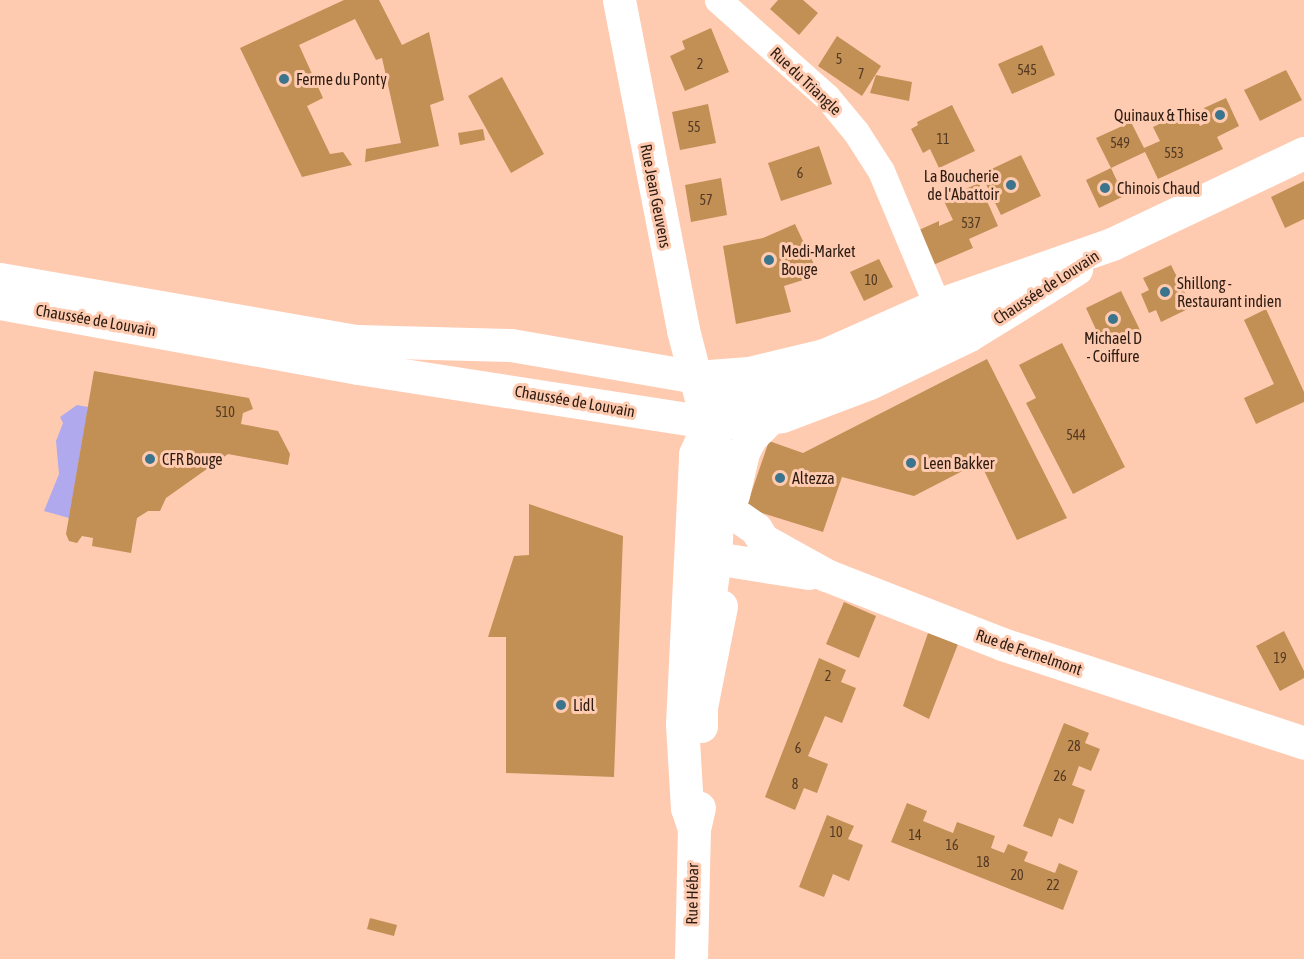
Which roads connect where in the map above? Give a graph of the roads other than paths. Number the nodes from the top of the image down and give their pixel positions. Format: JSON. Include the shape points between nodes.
{"nodes":[{"id":1,"x":619,"y":0,"type":"edge"},
{"id":2,"x":718,"y":0,"type":"edge"},
{"id":3,"x":1304,"y":153,"type":"edge"},
{"id":4,"x":1112,"y":244,"type":"junction"},
{"id":5,"x":0,"y":279,"type":"edge"},
{"id":6,"x":0,"y":303,"type":"edge"},
{"id":7,"x":937,"y":305,"type":"junction"},
{"id":8,"x":698,"y":383,"type":"junction"},
{"id":9,"x":630,"y":411,"type":"junction"},
{"id":10,"x":770,"y":418,"type":"junction"},
{"id":11,"x":706,"y":422,"type":"junction"},
{"id":12,"x":694,"y":476,"type":"junction"},
{"id":13,"x":723,"y":510,"type":"junction"},
{"id":14,"x":763,"y":540,"type":"junction"},
{"id":15,"x":718,"y":564,"type":"junction"},
{"id":16,"x":826,"y":574,"type":"junction"},
{"id":17,"x":687,"y":613,"type":"junction"},
{"id":18,"x":1304,"y":743,"type":"edge"},
{"id":19,"x":694,"y":829,"type":"junction"},
{"id":20,"x":691,"y":959,"type":"edge"}],
"edges":[{"from":1,"to":8,"type":"street","name":"Rue Jean Geuvens","via":[[679,310]]},
{"from":2,"to":7,"type":"street","name":"Rue du Triangle","via":[[827,97],[856,132],[881,171]]},
{"from":3,"to":4,"type":"street","name":"Chaussée de Louvain"},
{"from":4,"to":7,"type":"street","name":"Chaussée de Louvain"},
{"from":4,"to":10,"type":"street","name":"Chaussée de Louvain","via":[[1046,290],[969,335],[869,383]]},
{"from":4,"to":11,"type":"street","via":[[894,350],[829,375],[719,402]]},
{"from":5,"to":8,"type":"street","name":"Chaussée de Louvain","via":[[356,341],[511,345]]},
{"from":6,"to":9,"type":"street","name":"Chaussée de Louvain","via":[[346,366]]},
{"from":7,"to":8,"type":"street","name":"Chaussée de Louvain","via":[[815,357]]},
{"from":8,"to":9,"type":"street","via":[[689,404]]},
{"from":8,"to":11,"type":"street"},
{"from":9,"to":11,"type":"street","name":"Chaussée de Louvain"},
{"from":10,"to":11,"type":"street","name":"Chaussée de Louvain"},
{"from":10,"to":13,"type":"street","via":[[751,437],[743,452]]},
{"from":11,"to":12,"type":"street","via":[[695,454]]},
{"from":11,"to":13,"type":"street","via":[[720,457]]},
{"from":12,"to":15,"type":"street","via":[[706,502],[702,554]]},
{"from":12,"to":17,"type":"street"},
{"from":13,"to":14,"type":"street","name":"Rue de Fernelmont","via":[[756,529]]},
{"from":13,"to":15,"type":"street"},
{"from":14,"to":15,"type":"street","via":[[735,549]]},
{"from":14,"to":16,"type":"street","name":"Rue de Fernelmont"},
{"from":15,"to":16,"type":"street"},
{"from":15,"to":17,"type":"street","via":[[700,586],[699,601]]},
{"from":15,"to":19,"type":"street","via":[[719,630],[701,706],[699,808]]},
{"from":16,"to":18,"type":"street","name":"Rue de Fernelmont","via":[[1002,644]]},
{"from":17,"to":19,"type":"street","via":[[682,724],[687,808]]},
{"from":19,"to":20,"type":"street","name":"Rue Hébar"}]}
